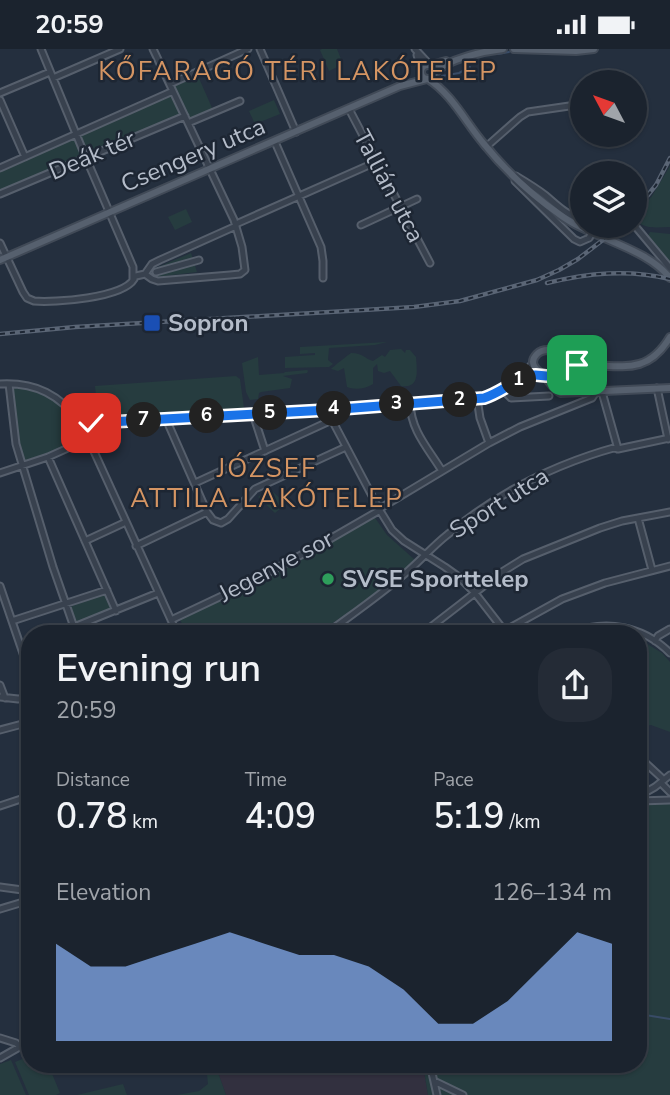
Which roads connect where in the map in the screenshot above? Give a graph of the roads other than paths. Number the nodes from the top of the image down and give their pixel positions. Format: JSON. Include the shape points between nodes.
{"nodes":[{"id":1,"x":41,"y":49,"type":"edge"},
{"id":2,"x":120,"y":49,"type":"edge"},
{"id":3,"x":153,"y":49,"type":"edge"},
{"id":4,"x":248,"y":49,"type":"edge"},
{"id":5,"x":260,"y":49,"type":"edge"},
{"id":6,"x":481,"y":49,"type":"edge"},
{"id":7,"x":503,"y":49,"type":"edge"},
{"id":8,"x":514,"y":49,"type":"edge"},
{"id":9,"x":594,"y":49,"type":"edge"},
{"id":10,"x":430,"y":64,"type":"junction"},
{"id":11,"x":421,"y":70,"type":"junction"},
{"id":12,"x":50,"y":72,"type":"junction"},
{"id":13,"x":435,"y":74,"type":"junction"},
{"id":14,"x":53,"y":78,"type":"junction"},
{"id":15,"x":427,"y":79,"type":"junction"},
{"id":16,"x":170,"y":84,"type":"junction"},
{"id":17,"x":400,"y":86,"type":"junction"},
{"id":18,"x":173,"y":91,"type":"junction"},
{"id":19,"x":443,"y":91,"type":"junction"},
{"id":20,"x":0,"y":93,"type":"edge"},
{"id":21,"x":0,"y":101,"type":"edge"},
{"id":22,"x":240,"y":101,"type":"dead end"},
{"id":23,"x":570,"y":106,"type":"edge"},
{"id":24,"x":349,"y":109,"type":"junction"},
{"id":25,"x":184,"y":116,"type":"junction"},
{"id":26,"x":188,"y":123,"type":"junction"},
{"id":27,"x":296,"y":132,"type":"junction"},
{"id":28,"x":76,"y":135,"type":"junction"},
{"id":29,"x":275,"y":142,"type":"junction"},
{"id":30,"x":486,"y":148,"type":"junction"},
{"id":31,"x":25,"y":157,"type":"junction"},
{"id":32,"x":86,"y":158,"type":"junction"},
{"id":33,"x":376,"y":162,"type":"junction"},
{"id":34,"x":0,"y":168,"type":"edge"},
{"id":35,"x":210,"y":169,"type":"junction"},
{"id":36,"x":510,"y":172,"type":"junction"},
{"id":37,"x":0,"y":194,"type":"edge"},
{"id":38,"x":299,"y":196,"type":"junction"},
{"id":39,"x":417,"y":198,"type":"dead end"},
{"id":40,"x":400,"y":207,"type":"junction"},
{"id":41,"x":109,"y":212,"type":"junction"},
{"id":42,"x":570,"y":215,"type":"edge"},
{"id":43,"x":236,"y":225,"type":"junction"},
{"id":44,"x":361,"y":225,"type":"dead end"},
{"id":45,"x":570,"y":235,"type":"edge"},
{"id":46,"x":645,"y":238,"type":"edge"},
{"id":47,"x":0,"y":243,"type":"edge"},
{"id":48,"x":4,"y":259,"type":"edge"},
{"id":49,"x":199,"y":260,"type":"dead end"},
{"id":50,"x":430,"y":263,"type":"dead end"},
{"id":51,"x":670,"y":268,"type":"edge"},
{"id":52,"x":156,"y":272,"type":"dead end"},
{"id":53,"x":145,"y":274,"type":"junction"},
{"id":54,"x":135,"y":277,"type":"junction"},
{"id":55,"x":323,"y":278,"type":"dead end"},
{"id":56,"x":670,"y":278,"type":"edge"},
{"id":57,"x":670,"y":337,"type":"edge"},
{"id":58,"x":557,"y":356,"type":"junction"},
{"id":59,"x":533,"y":363,"type":"junction"},
{"id":60,"x":585,"y":365,"type":"junction"},
{"id":61,"x":556,"y":372,"type":"junction"},
{"id":62,"x":542,"y":375,"type":"junction"},
{"id":63,"x":513,"y":383,"type":"junction"},
{"id":64,"x":0,"y":384,"type":"edge"},
{"id":65,"x":9,"y":384,"type":"junction"},
{"id":66,"x":657,"y":388,"type":"junction"},
{"id":67,"x":670,"y":388,"type":"edge"},
{"id":68,"x":502,"y":389,"type":"junction"},
{"id":69,"x":599,"y":392,"type":"junction"},
{"id":70,"x":561,"y":393,"type":"junction"},
{"id":71,"x":549,"y":395,"type":"dead end"},
{"id":72,"x":477,"y":398,"type":"junction"},
{"id":73,"x":410,"y":403,"type":"junction"},
{"id":74,"x":328,"y":410,"type":"junction"},
{"id":75,"x":253,"y":414,"type":"junction"},
{"id":76,"x":166,"y":419,"type":"junction"},
{"id":77,"x":332,"y":420,"type":"junction"},
{"id":78,"x":80,"y":423,"type":"junction"},
{"id":79,"x":88,"y":439,"type":"junction"},
{"id":80,"x":669,"y":439,"type":"edge"},
{"id":81,"x":489,"y":443,"type":"junction"},
{"id":82,"x":346,"y":447,"type":"junction"},
{"id":83,"x":617,"y":448,"type":"junction"},
{"id":84,"x":265,"y":451,"type":"junction"},
{"id":85,"x":48,"y":457,"type":"junction"},
{"id":86,"x":22,"y":466,"type":"junction"},
{"id":87,"x":442,"y":471,"type":"junction"},
{"id":88,"x":0,"y":473,"type":"edge"},
{"id":89,"x":195,"y":483,"type":"junction"},
{"id":90,"x":379,"y":509,"type":"junction"},
{"id":91,"x":208,"y":512,"type":"junction"},
{"id":92,"x":670,"y":512,"type":"edge"},
{"id":93,"x":638,"y":518,"type":"junction"},
{"id":94,"x":126,"y":522,"type":"junction"},
{"id":95,"x":85,"y":541,"type":"junction"},
{"id":96,"x":136,"y":546,"type":"junction"},
{"id":97,"x":425,"y":555,"type":"junction"},
{"id":98,"x":670,"y":566,"type":"edge"},
{"id":99,"x":652,"y":570,"type":"junction"},
{"id":100,"x":0,"y":586,"type":"edge"},
{"id":101,"x":107,"y":590,"type":"junction"},
{"id":102,"x":158,"y":593,"type":"junction"},
{"id":103,"x":475,"y":593,"type":"junction"},
{"id":104,"x":66,"y":603,"type":"junction"},
{"id":105,"x":116,"y":611,"type":"junction"},
{"id":106,"x":9,"y":617,"type":"junction"},
{"id":107,"x":171,"y":620,"type":"junction"},
{"id":108,"x":73,"y":625,"type":"edge"},
{"id":109,"x":86,"y":625,"type":"edge"},
{"id":110,"x":173,"y":625,"type":"edge"},
{"id":111,"x":337,"y":625,"type":"edge"},
{"id":112,"x":433,"y":625,"type":"edge"},
{"id":113,"x":500,"y":625,"type":"edge"},
{"id":114,"x":517,"y":625,"type":"edge"},
{"id":115,"x":670,"y":629,"type":"edge"},
{"id":116,"x":647,"y":637,"type":"edge"},
{"id":117,"x":655,"y":641,"type":"junction"},
{"id":118,"x":21,"y":650,"type":"edge"},
{"id":119,"x":670,"y":653,"type":"edge"},
{"id":120,"x":0,"y":685,"type":"edge"},
{"id":121,"x":2,"y":698,"type":"edge"},
{"id":122,"x":21,"y":698,"type":"edge"},
{"id":123,"x":21,"y":724,"type":"edge"},
{"id":124,"x":0,"y":730,"type":"edge"},
{"id":125,"x":647,"y":765,"type":"edge"},
{"id":126,"x":670,"y":775,"type":"edge"},
{"id":127,"x":663,"y":781,"type":"junction"},
{"id":128,"x":670,"y":792,"type":"edge"},
{"id":129,"x":647,"y":793,"type":"edge"},
{"id":130,"x":21,"y":799,"type":"edge"},
{"id":131,"x":647,"y":799,"type":"edge"},
{"id":132,"x":670,"y":800,"type":"edge"},
{"id":133,"x":0,"y":806,"type":"edge"},
{"id":134,"x":0,"y":887,"type":"edge"},
{"id":135,"x":21,"y":890,"type":"edge"},
{"id":136,"x":21,"y":903,"type":"edge"},
{"id":137,"x":0,"y":909,"type":"edge"},
{"id":138,"x":0,"y":1038,"type":"edge"},
{"id":139,"x":19,"y":1046,"type":"joint"},
{"id":140,"x":0,"y":1058,"type":"edge"},
{"id":141,"x":432,"y":1073,"type":"edge"},
{"id":142,"x":434,"y":1081,"type":"junction"},
{"id":143,"x":436,"y":1095,"type":"edge"},
{"id":144,"x":463,"y":1095,"type":"edge"}],
"edges":[{"from":1,"to":12,"type":"street"},
{"from":2,"to":14,"type":"street"},
{"from":3,"to":16,"type":"street"},
{"from":4,"to":16,"type":"street"},
{"from":5,"to":27,"type":"street"},
{"from":6,"to":10,"type":"main road"},
{"from":7,"to":13,"type":"main road","via":[[443,66]]},
{"from":8,"to":9,"type":"main road"},
{"from":10,"to":11,"type":"main road"},
{"from":10,"to":11,"type":"street","via":[[415,49]]},
{"from":10,"to":13,"type":"main road"},
{"from":11,"to":15,"type":"main road"},
{"from":11,"to":17,"type":"main road","name":"Csengery utca"},
{"from":12,"to":14,"type":"street"},
{"from":12,"to":20,"type":"street"},
{"from":13,"to":15,"type":"main road"},
{"from":13,"to":19,"type":"main road"},
{"from":14,"to":28,"type":"street"},
{"from":15,"to":17,"type":"main road","name":"Csengery utca"},
{"from":15,"to":19,"type":"main road"},
{"from":16,"to":18,"type":"street"},
{"from":17,"to":24,"type":"main road","name":"Csengery utca"},
{"from":18,"to":25,"type":"street"},
{"from":18,"to":28,"type":"street","name":"Deák tér"},
{"from":19,"to":30,"type":"main road"},
{"from":21,"to":31,"type":"street"},
{"from":22,"to":26,"type":"street"},
{"from":23,"to":30,"type":"street","via":[[528,113]]},
{"from":24,"to":27,"type":"main road","name":"Csengery utca"},
{"from":24,"to":33,"type":"street","name":"Tallián utca"},
{"from":25,"to":26,"type":"street"},
{"from":25,"to":32,"type":"street","name":"Deák tér"},
{"from":26,"to":35,"type":"street"},
{"from":27,"to":29,"type":"main road","name":"Csengery utca"},
{"from":28,"to":31,"type":"street","name":"Deák tér"},
{"from":28,"to":32,"type":"street"},
{"from":29,"to":35,"type":"main road","name":"Csengery utca"},
{"from":29,"to":38,"type":"street"},
{"from":30,"to":36,"type":"main road"},
{"from":31,"to":34,"type":"street","name":"Deák tér"},
{"from":32,"to":37,"type":"street","name":"Deák tér"},
{"from":32,"to":41,"type":"street"},
{"from":33,"to":38,"type":"street"},
{"from":33,"to":40,"type":"street","name":"Tallián utca"},
{"from":35,"to":41,"type":"main road","name":"Csengery utca"},
{"from":35,"to":43,"type":"street"},
{"from":36,"to":42,"type":"street"},
{"from":36,"to":45,"type":"street","bridge":true},
{"from":36,"to":56,"type":"main road","via":[[570,223],[645,257]]},
{"from":38,"to":43,"type":"street"},
{"from":38,"to":55,"type":"street","via":[[321,247]]},
{"from":39,"to":40,"type":"street"},
{"from":40,"to":44,"type":"street"},
{"from":40,"to":50,"type":"street","name":"Tallián utca"},
{"from":41,"to":48,"type":"main road","name":"Csengery utca"},
{"from":41,"to":54,"type":"street"},
{"from":43,"to":53,"type":"street","via":[[152,264]]},
{"from":43,"to":53,"type":"street","via":[[244,270],[240,274],[158,281]]},
{"from":46,"to":51,"type":"street"},
{"from":47,"to":48,"type":"street"},
{"from":48,"to":54,"type":"street","via":[[34,302],[91,297],[126,288]]},
{"from":49,"to":52,"type":"street"},
{"from":53,"to":54,"type":"street"},
{"from":57,"to":60,"type":"main road","via":[[660,351],[638,365]]},
{"from":58,"to":59,"type":"main road","via":[[543,351]]},
{"from":58,"to":60,"type":"main road"},
{"from":58,"to":61,"type":"main road"},
{"from":59,"to":62,"type":"main road"},
{"from":59,"to":63,"type":"street"},
{"from":60,"to":61,"type":"main road","via":[[565,366]]},
{"from":61,"to":62,"type":"main road"},
{"from":61,"to":70,"type":"main road","via":[[554,383]]},
{"from":62,"to":63,"type":"street"},
{"from":62,"to":70,"type":"main road"},
{"from":63,"to":68,"type":"street"},
{"from":64,"to":65,"type":"street"},
{"from":65,"to":78,"type":"street","via":[[27,385],[57,397]]},
{"from":65,"to":86,"type":"street"},
{"from":66,"to":67,"type":"main road"},
{"from":66,"to":69,"type":"main road"},
{"from":66,"to":80,"type":"street"},
{"from":68,"to":71,"type":"street","via":[[510,398]]},
{"from":68,"to":72,"type":"street"},
{"from":69,"to":70,"type":"main road"},
{"from":69,"to":81,"type":"street","name":"Jegenye sor"},
{"from":69,"to":83,"type":"street"},
{"from":72,"to":73,"type":"street"},
{"from":72,"to":81,"type":"street"},
{"from":73,"to":74,"type":"street"},
{"from":73,"to":87,"type":"street","via":[[414,427]]},
{"from":74,"to":75,"type":"street"},
{"from":74,"to":77,"type":"street"},
{"from":75,"to":76,"type":"street"},
{"from":75,"to":84,"type":"street"},
{"from":76,"to":78,"type":"street"},
{"from":76,"to":89,"type":"street"},
{"from":77,"to":82,"type":"street"},
{"from":77,"to":84,"type":"street"},
{"from":78,"to":79,"type":"street"},
{"from":79,"to":85,"type":"street"},
{"from":79,"to":94,"type":"street"},
{"from":80,"to":83,"type":"street","name":"Sport utca"},
{"from":81,"to":87,"type":"street","name":"Jegenye sor"},
{"from":82,"to":90,"type":"street"},
{"from":82,"to":91,"type":"street","via":[[255,489],[221,523]]},
{"from":83,"to":97,"type":"street","name":"Sport utca","via":[[586,455],[524,483],[447,534]]},
{"from":84,"to":89,"type":"street"},
{"from":85,"to":86,"type":"street"},
{"from":85,"to":95,"type":"street"},
{"from":86,"to":88,"type":"street"},
{"from":86,"to":104,"type":"street"},
{"from":87,"to":90,"type":"street","name":"Jegenye sor"},
{"from":89,"to":91,"type":"street"},
{"from":90,"to":97,"type":"street","via":[[397,535]]},
{"from":90,"to":107,"type":"street","name":"Jegenye sor","via":[[316,547]]},
{"from":91,"to":96,"type":"street"},
{"from":92,"to":93,"type":"street"},
{"from":93,"to":99,"type":"street"},
{"from":93,"to":103,"type":"street","via":[[523,559]]},
{"from":94,"to":95,"type":"street"},
{"from":94,"to":96,"type":"street"},
{"from":95,"to":101,"type":"street"},
{"from":96,"to":102,"type":"street"},
{"from":97,"to":103,"type":"street"},
{"from":97,"to":111,"type":"street","name":"Sport utca"},
{"from":98,"to":99,"type":"street"},
{"from":99,"to":114,"type":"street","via":[[562,599]]},
{"from":100,"to":106,"type":"street"},
{"from":101,"to":104,"type":"street"},
{"from":101,"to":105,"type":"street"},
{"from":102,"to":105,"type":"street"},
{"from":102,"to":107,"type":"street"},
{"from":103,"to":112,"type":"street"},
{"from":103,"to":113,"type":"street"},
{"from":104,"to":106,"type":"street"},
{"from":104,"to":108,"type":"street"},
{"from":105,"to":109,"type":"street"},
{"from":106,"to":118,"type":"street"},
{"from":107,"to":110,"type":"street"},
{"from":115,"to":117,"type":"street"},
{"from":116,"to":117,"type":"street"},
{"from":117,"to":119,"type":"street"},
{"from":120,"to":121,"type":"street"},
{"from":121,"to":122,"type":"street"},
{"from":123,"to":124,"type":"street"},
{"from":125,"to":127,"type":"street"},
{"from":126,"to":127,"type":"street"},
{"from":127,"to":128,"type":"street"},
{"from":127,"to":129,"type":"street"},
{"from":130,"to":133,"type":"street"},
{"from":131,"to":132,"type":"street"},
{"from":134,"to":135,"type":"street"},
{"from":136,"to":137,"type":"street"},
{"from":138,"to":139,"type":"street"},
{"from":139,"to":140,"type":"street"},
{"from":141,"to":142,"type":"street"},
{"from":142,"to":143,"type":"street"},
{"from":142,"to":144,"type":"street"}]}
